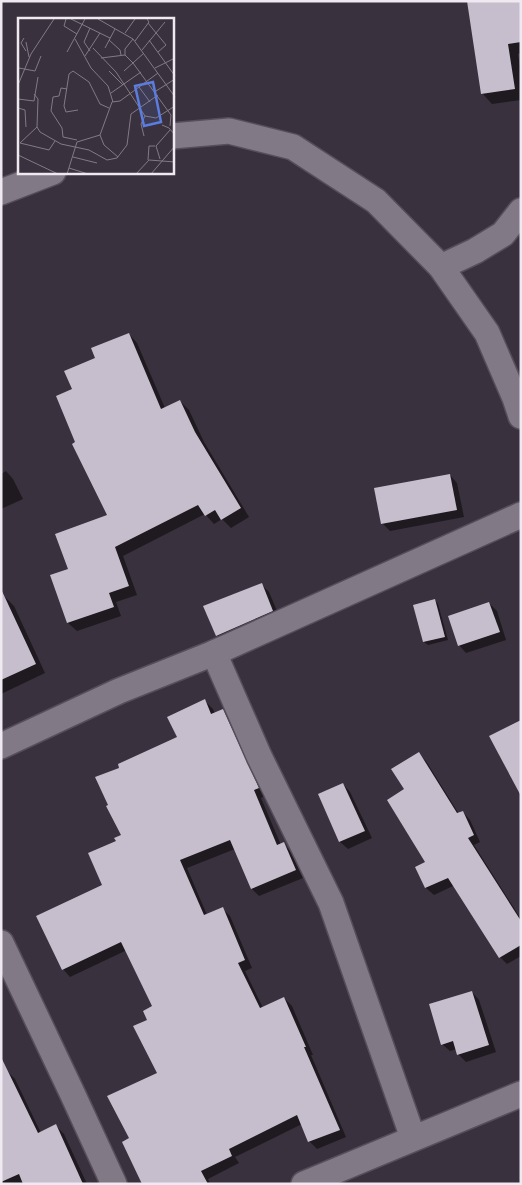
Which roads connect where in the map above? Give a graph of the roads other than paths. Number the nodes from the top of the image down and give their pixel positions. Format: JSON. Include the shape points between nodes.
{"nodes":[{"id":1,"x":174,"y":136,"type":"edge"},
{"id":2,"x":48,"y":174,"type":"edge"},
{"id":3,"x":1,"y":192,"type":"edge"},
{"id":4,"x":521,"y":211,"type":"edge"},
{"id":5,"x":441,"y":267,"type":"junction"},
{"id":6,"x":521,"y":416,"type":"edge"},
{"id":7,"x":521,"y":515,"type":"edge"},
{"id":8,"x":214,"y":653,"type":"junction"},
{"id":9,"x":1,"y":746,"type":"edge"},
{"id":10,"x":1,"y":943,"type":"edge"},
{"id":11,"x":521,"y":1094,"type":"edge"},
{"id":12,"x":413,"y":1138,"type":"junction"},
{"id":13,"x":114,"y":1184,"type":"edge"},
{"id":14,"x":304,"y":1184,"type":"edge"}],
"edges":[{"from":1,"to":5,"type":"street","via":[[229,131],[293,147],[376,201]]},
{"from":2,"to":3,"type":"street"},
{"from":4,"to":5,"type":"street","via":[[503,234]]},
{"from":5,"to":6,"type":"street","via":[[487,332]]},
{"from":7,"to":8,"type":"street"},
{"from":8,"to":9,"type":"street","via":[[119,691]]},
{"from":8,"to":12,"type":"street","via":[[259,756],[331,903]]},
{"from":10,"to":13,"type":"street"},
{"from":11,"to":12,"type":"street"},
{"from":12,"to":14,"type":"street"}]}
